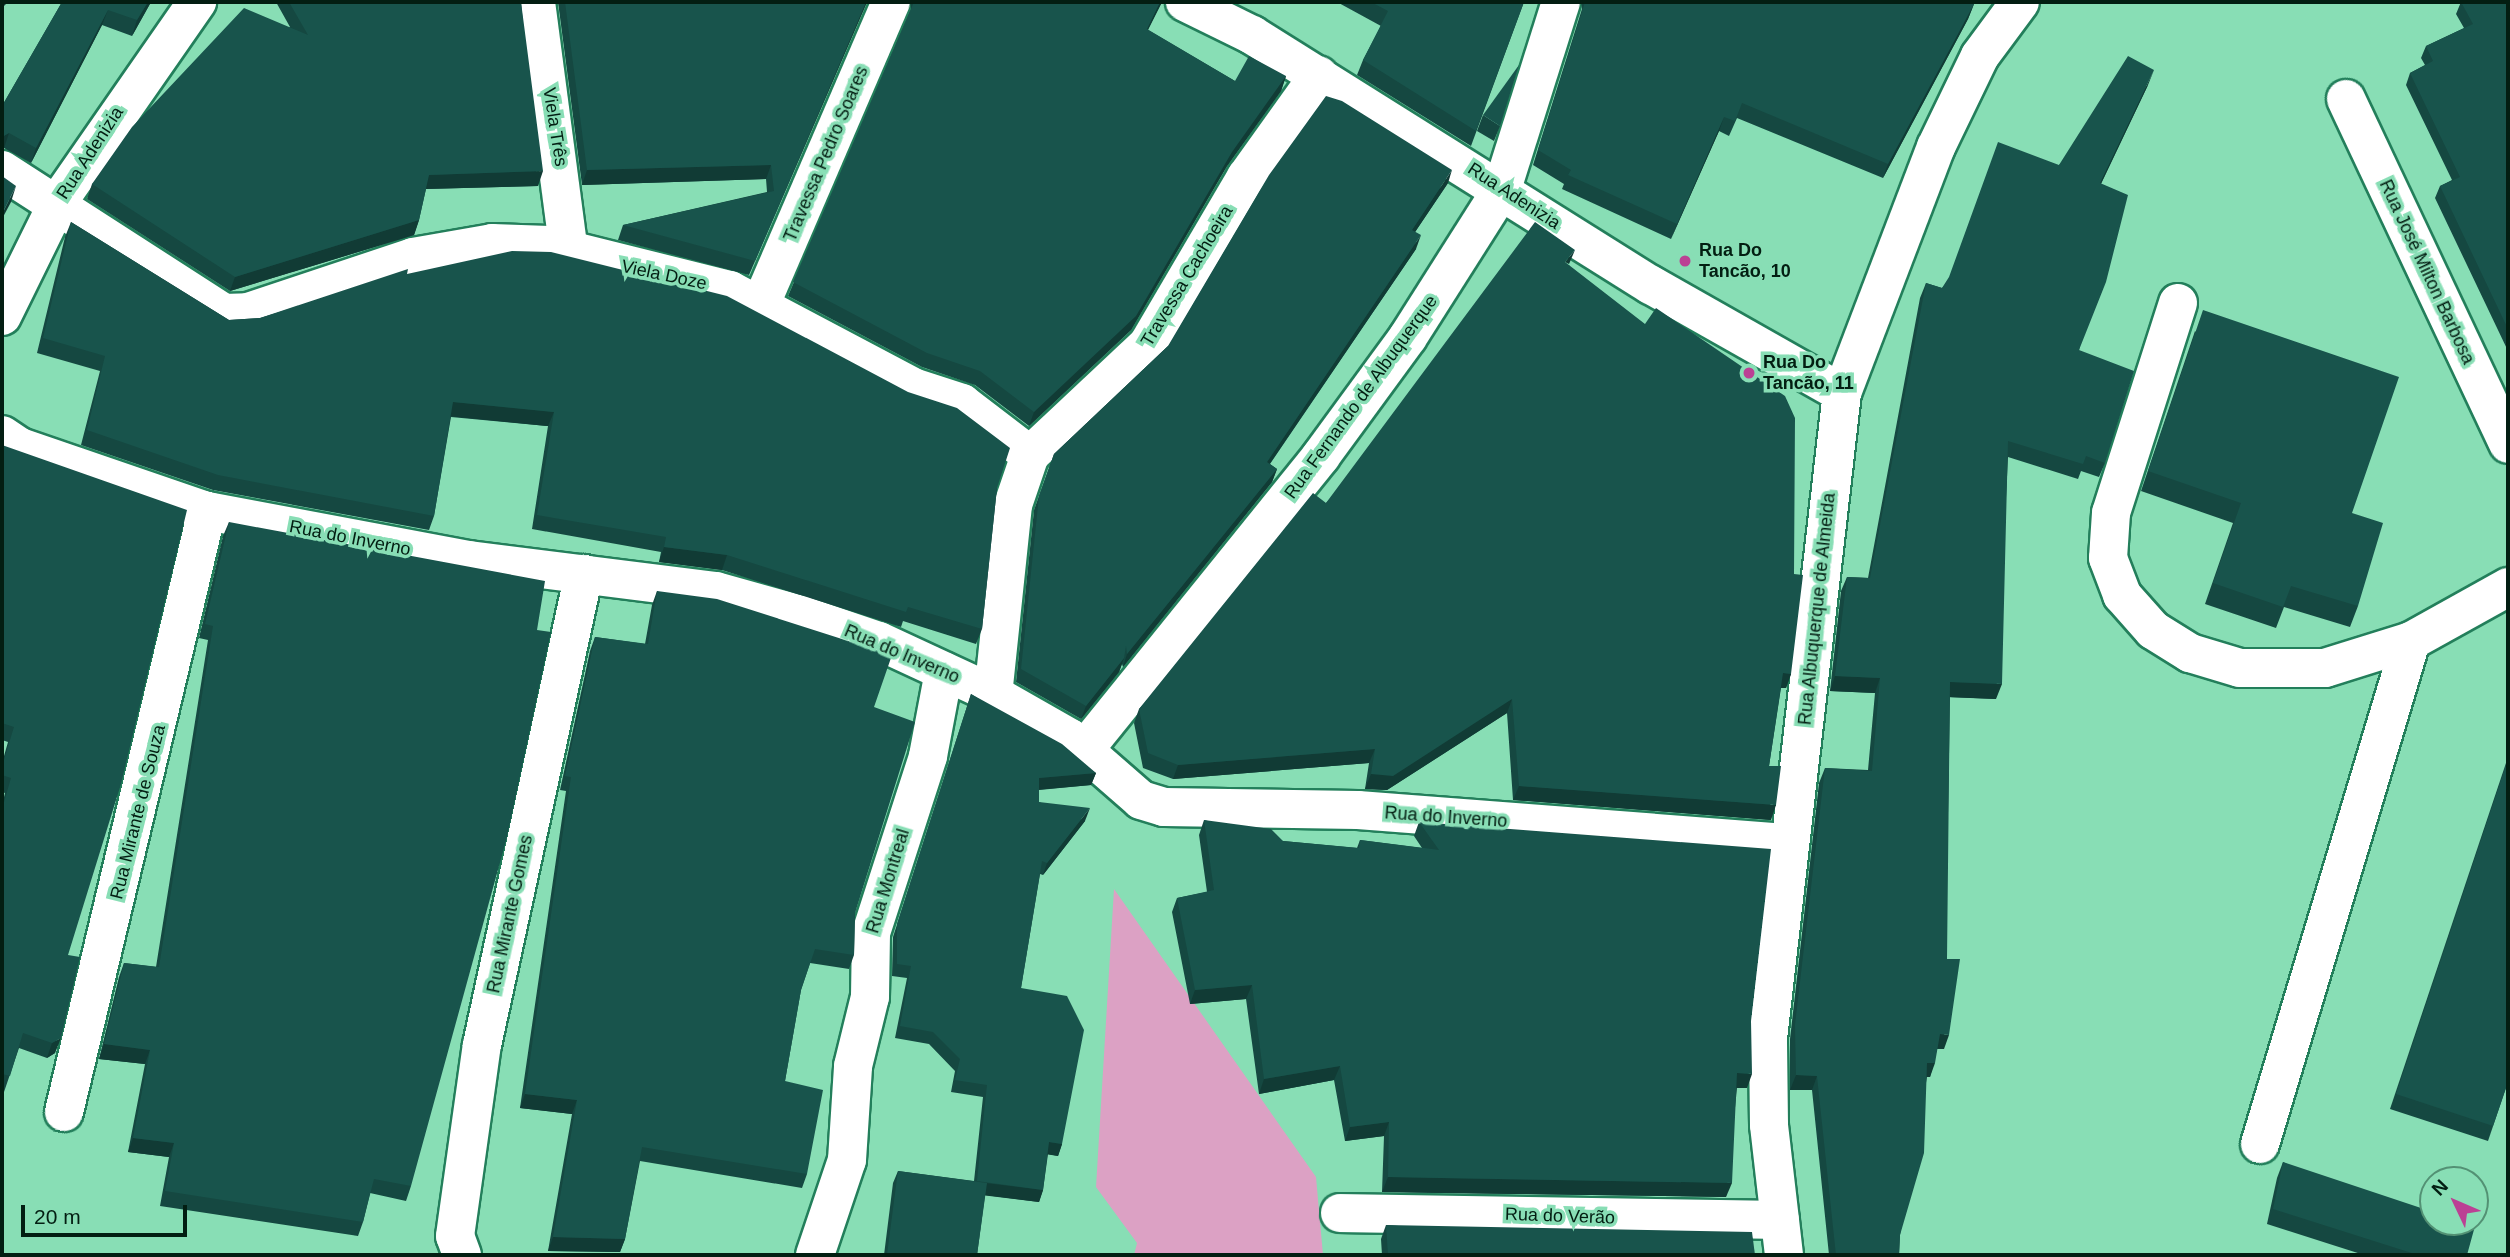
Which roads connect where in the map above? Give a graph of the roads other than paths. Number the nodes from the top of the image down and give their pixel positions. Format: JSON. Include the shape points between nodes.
{"nodes":[{"id":1,"x":198,"y":2,"type":"edge"},
{"id":2,"x":536,"y":2,"type":"edge"},
{"id":3,"x":891,"y":2,"type":"edge"},
{"id":4,"x":1185,"y":2,"type":"edge"},
{"id":5,"x":1561,"y":2,"type":"edge"},
{"id":6,"x":2020,"y":2,"type":"edge"},
{"id":7,"x":1225,"y":10,"type":"edge"},
{"id":8,"x":1319,"y":75,"type":"junction"},
{"id":9,"x":2346,"y":99,"type":"dead end"},
{"id":10,"x":2,"y":170,"type":"edge"},
{"id":11,"x":1502,"y":189,"type":"junction"},
{"id":12,"x":58,"y":202,"type":"junction"},
{"id":13,"x":569,"y":252,"type":"junction"},
{"id":14,"x":2178,"y":303,"type":"dead end"},
{"id":15,"x":760,"y":306,"type":"junction"},
{"id":16,"x":2,"y":316,"type":"edge"},
{"id":17,"x":1842,"y":393,"type":"junction"},
{"id":18,"x":2,"y":435,"type":"edge"},
{"id":19,"x":2508,"y":444,"type":"edge"},
{"id":20,"x":1030,"y":455,"type":"junction"},
{"id":21,"x":207,"y":511,"type":"junction"},
{"id":22,"x":584,"y":574,"type":"junction"},
{"id":23,"x":2508,"y":587,"type":"edge"},
{"id":24,"x":2411,"y":641,"type":"junction"},
{"id":25,"x":944,"y":671,"type":"junction"},
{"id":26,"x":993,"y":694,"type":"junction"},
{"id":27,"x":1084,"y":750,"type":"junction"},
{"id":28,"x":1789,"y":843,"type":"junction"},
{"id":29,"x":64,"y":1112,"type":"dead end"},
{"id":30,"x":2260,"y":1144,"type":"dead end"},
{"id":31,"x":1340,"y":1213,"type":"dead end"},
{"id":32,"x":1782,"y":1238,"type":"edge"},
{"id":33,"x":461,"y":1255,"type":"edge"},
{"id":34,"x":815,"y":1255,"type":"edge"}],
"edges":[{"from":1,"to":12,"type":"street","name":"Rua Adenizia"},
{"from":2,"to":13,"type":"street","name":"Viela Três"},
{"from":3,"to":15,"type":"street","name":"Travessa Pedro Soares"},
{"from":4,"to":7,"type":"street","name":"Rua Adenizia"},
{"from":5,"to":11,"type":"street","name":"Rua Fernando de Albuquerque"},
{"from":6,"to":17,"type":"street","name":"Rua Albuquerque de Almeida","via":[[1980,57],[1936,147]]},
{"from":7,"to":8,"type":"street","name":"Rua Adenizia"},
{"from":8,"to":11,"type":"street","name":"Rua Adenizia"},
{"from":8,"to":20,"type":"street","name":"Travessa Cachoeira","via":[[1246,177],[1147,344]]},
{"from":9,"to":19,"type":"street","name":"Rua José Milton Barbosa"},
{"from":10,"to":12,"type":"street","name":"Viela Doze"},
{"from":11,"to":17,"type":"street","name":"Rua Adenizia","via":[[1663,292]]},
{"from":11,"to":27,"type":"street","name":"Rua Fernando de Albuquerque","via":[[1408,337],[1321,456]]},
{"from":12,"to":13,"type":"street","name":"Viela Doze","via":[[215,309],[234,315],[352,275],[453,250],[492,243]]},
{"from":12,"to":16,"type":"street","name":"Rua Adenizia"},
{"from":13,"to":15,"type":"street","name":"Viela Doze","via":[[730,290]]},
{"from":14,"to":24,"type":"street","via":[[2111,513],[2108,558],[2122,595],[2153,630],[2190,653],[2240,668],[2325,668]]},
{"from":15,"to":20,"type":"street","name":"Viela Doze","via":[[913,387],[974,409]]},
{"from":17,"to":28,"type":"street","name":"Rua Albuquerque de Almeida"},
{"from":18,"to":21,"type":"street","name":"Rua do Inverno","via":[[20,447]]},
{"from":20,"to":26,"type":"street","via":[[1013,505]]},
{"from":21,"to":22,"type":"street","name":"Rua do Inverno","via":[[469,560]]},
{"from":21,"to":29,"type":"street","name":"Rua Mirante de Souza"},
{"from":22,"to":25,"type":"street","name":"Rua do Inverno","via":[[716,591],[879,641]]},
{"from":22,"to":33,"type":"street","name":"Rua Mirante Gomes","via":[[482,1045],[455,1236]]},
{"from":23,"to":24,"type":"street"},
{"from":24,"to":30,"type":"street"},
{"from":25,"to":26,"type":"street","name":"Rua do Inverno"},
{"from":25,"to":34,"type":"street","name":"Rua Montreal","via":[[928,755],[871,933],[870,997],[853,1066],[847,1160]]},
{"from":26,"to":27,"type":"street","name":"Rua do Inverno"},
{"from":27,"to":28,"type":"street","name":"Rua do Inverno","via":[[1141,800],[1164,807],[1358,810]]},
{"from":28,"to":32,"type":"street","name":"Rua Albuquerque de Almeida","via":[[1768,1038],[1769,1125]]},
{"from":31,"to":32,"type":"street","name":"Rua do Verão"}]}
